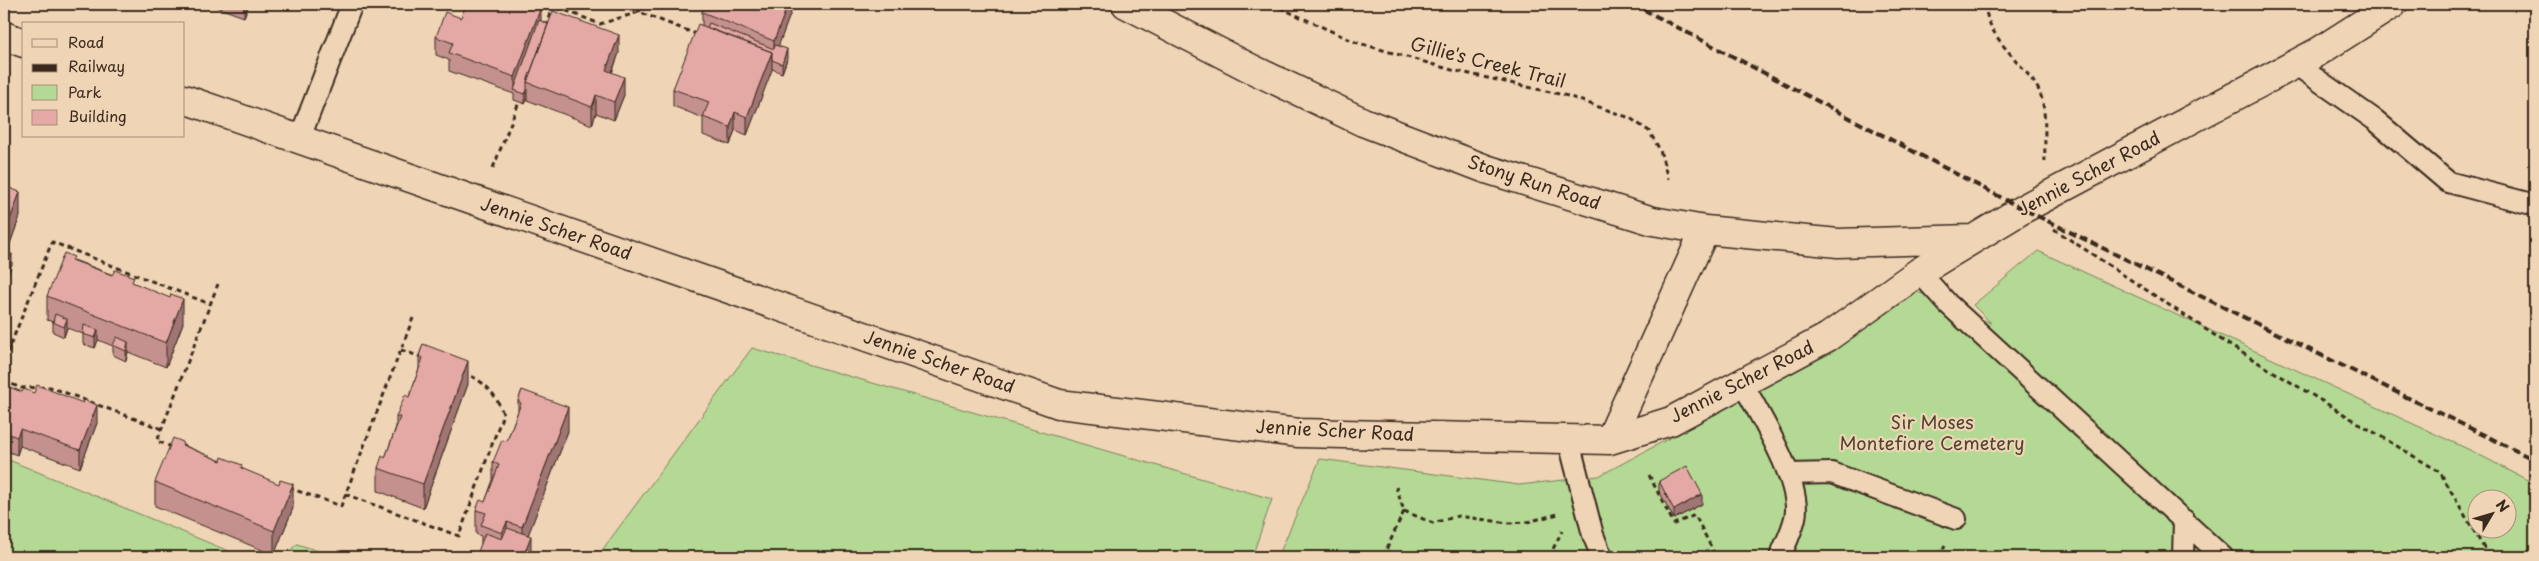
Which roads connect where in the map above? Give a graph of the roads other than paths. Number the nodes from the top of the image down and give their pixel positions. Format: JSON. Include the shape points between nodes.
{"nodes":[{"id":1,"x":352,"y":4,"type":"edge"},
{"id":2,"x":1126,"y":4,"type":"edge"},
{"id":3,"x":2393,"y":4,"type":"edge"},
{"id":4,"x":4,"y":36,"type":"edge"},
{"id":5,"x":22,"y":42,"type":"edge"},
{"id":6,"x":2296,"y":64,"type":"junction"},
{"id":7,"x":185,"y":99,"type":"edge"},
{"id":8,"x":299,"y":140,"type":"junction"},
{"id":9,"x":2535,"y":205,"type":"edge"},
{"id":10,"x":1705,"y":230,"type":"junction"},
{"id":11,"x":1972,"y":239,"type":"junction"},
{"id":12,"x":1919,"y":272,"type":"junction"},
{"id":13,"x":1743,"y":384,"type":"junction"},
{"id":14,"x":1568,"y":438,"type":"junction"},
{"id":15,"x":1610,"y":440,"type":"junction"},
{"id":16,"x":1788,"y":474,"type":"junction"},
{"id":17,"x":1956,"y":519,"type":"dead end"},
{"id":18,"x":2184,"y":520,"type":"junction"},
{"id":19,"x":1602,"y":557,"type":"edge"},
{"id":20,"x":1780,"y":557,"type":"edge"},
{"id":21,"x":2183,"y":557,"type":"edge"},
{"id":22,"x":2223,"y":557,"type":"edge"}],
"edges":[{"from":1,"to":8,"type":"lane"},
{"from":2,"to":10,"type":"street","name":"Stony Run Road","via":[[1363,122],[1486,169],[1653,221]]},
{"from":3,"to":6,"type":"street","name":"Jennie Scher Road"},
{"from":4,"to":5,"type":"street"},
{"from":6,"to":9,"type":"lane","via":[[2375,120],[2448,182]]},
{"from":6,"to":11,"type":"street","name":"Jennie Scher Road"},
{"from":7,"to":8,"type":"street","name":"Jennie Scher Road"},
{"from":8,"to":14,"type":"street","name":"Jennie Scher Road","via":[[1059,404],[1299,433]]},
{"from":10,"to":11,"type":"street","name":"Stony Run Road","via":[[1838,242]]},
{"from":10,"to":15,"type":"street"},
{"from":11,"to":12,"type":"street","name":"Jennie Scher Road"},
{"from":12,"to":13,"type":"street","name":"Jennie Scher Road","via":[[1828,337]]},
{"from":12,"to":18,"type":"lane","via":[[1948,304]]},
{"from":13,"to":15,"type":"street","name":"Jennie Scher Road","via":[[1671,421]]},
{"from":13,"to":16,"type":"lane"},
{"from":14,"to":15,"type":"street","name":"Jennie Scher Road"},
{"from":14,"to":19,"type":"lane","via":[[1593,535]]},
{"from":16,"to":17,"type":"lane","via":[[1832,473]]},
{"from":16,"to":20,"type":"lane","via":[[1796,500],[1796,517]]},
{"from":18,"to":21,"type":"lane"},
{"from":18,"to":22,"type":"lane"}]}
